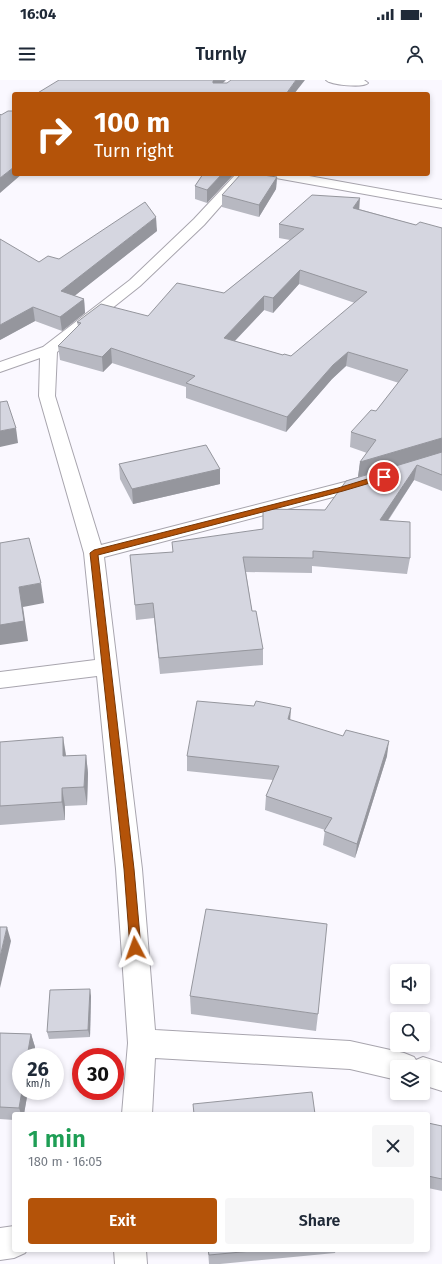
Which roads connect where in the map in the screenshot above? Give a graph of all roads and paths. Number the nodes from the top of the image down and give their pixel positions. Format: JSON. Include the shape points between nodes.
{"nodes":[{"id":1,"x":332,"y":80,"type":"edge"},
{"id":2,"x":362,"y":83,"type":"dead end"},
{"id":3,"x":241,"y":176,"type":"edge"},
{"id":4,"x":287,"y":176,"type":"edge"},
{"id":5,"x":442,"y":204,"type":"edge"},
{"id":6,"x":49,"y":350,"type":"junction"},
{"id":7,"x":0,"y":367,"type":"edge"},
{"id":8,"x":384,"y":477,"type":"edge"},
{"id":9,"x":94,"y":553,"type":"junction"},
{"id":10,"x":107,"y":667,"type":"junction"},
{"id":11,"x":0,"y":680,"type":"edge"},
{"id":12,"x":142,"y":1043,"type":"junction"},
{"id":13,"x":390,"y":1064,"type":"edge"},
{"id":14,"x":430,"y":1073,"type":"edge"},
{"id":15,"x":442,"y":1077,"type":"edge"},
{"id":16,"x":137,"y":1112,"type":"edge"},
{"id":17,"x":12,"y":1242,"type":"edge"},
{"id":18,"x":0,"y":1244,"type":"edge"},
{"id":19,"x":130,"y":1252,"type":"edge"},
{"id":20,"x":131,"y":1264,"type":"edge"}],
"edges":[{"from":1,"to":2,"type":"street"},
{"from":3,"to":6,"type":"street","via":[[199,222],[135,283]]},
{"from":4,"to":5,"type":"street"},
{"from":6,"to":7,"type":"street"},
{"from":6,"to":9,"type":"street","via":[[46,396]]},
{"from":8,"to":9,"type":"street"},
{"from":9,"to":10,"type":"street"},
{"from":10,"to":11,"type":"street"},
{"from":10,"to":12,"type":"street","via":[[129,869]]},
{"from":12,"to":13,"type":"street","via":[[350,1055]]},
{"from":12,"to":16,"type":"street"},
{"from":14,"to":15,"type":"street"},
{"from":17,"to":18,"type":"street"},
{"from":19,"to":20,"type":"street"}]}
